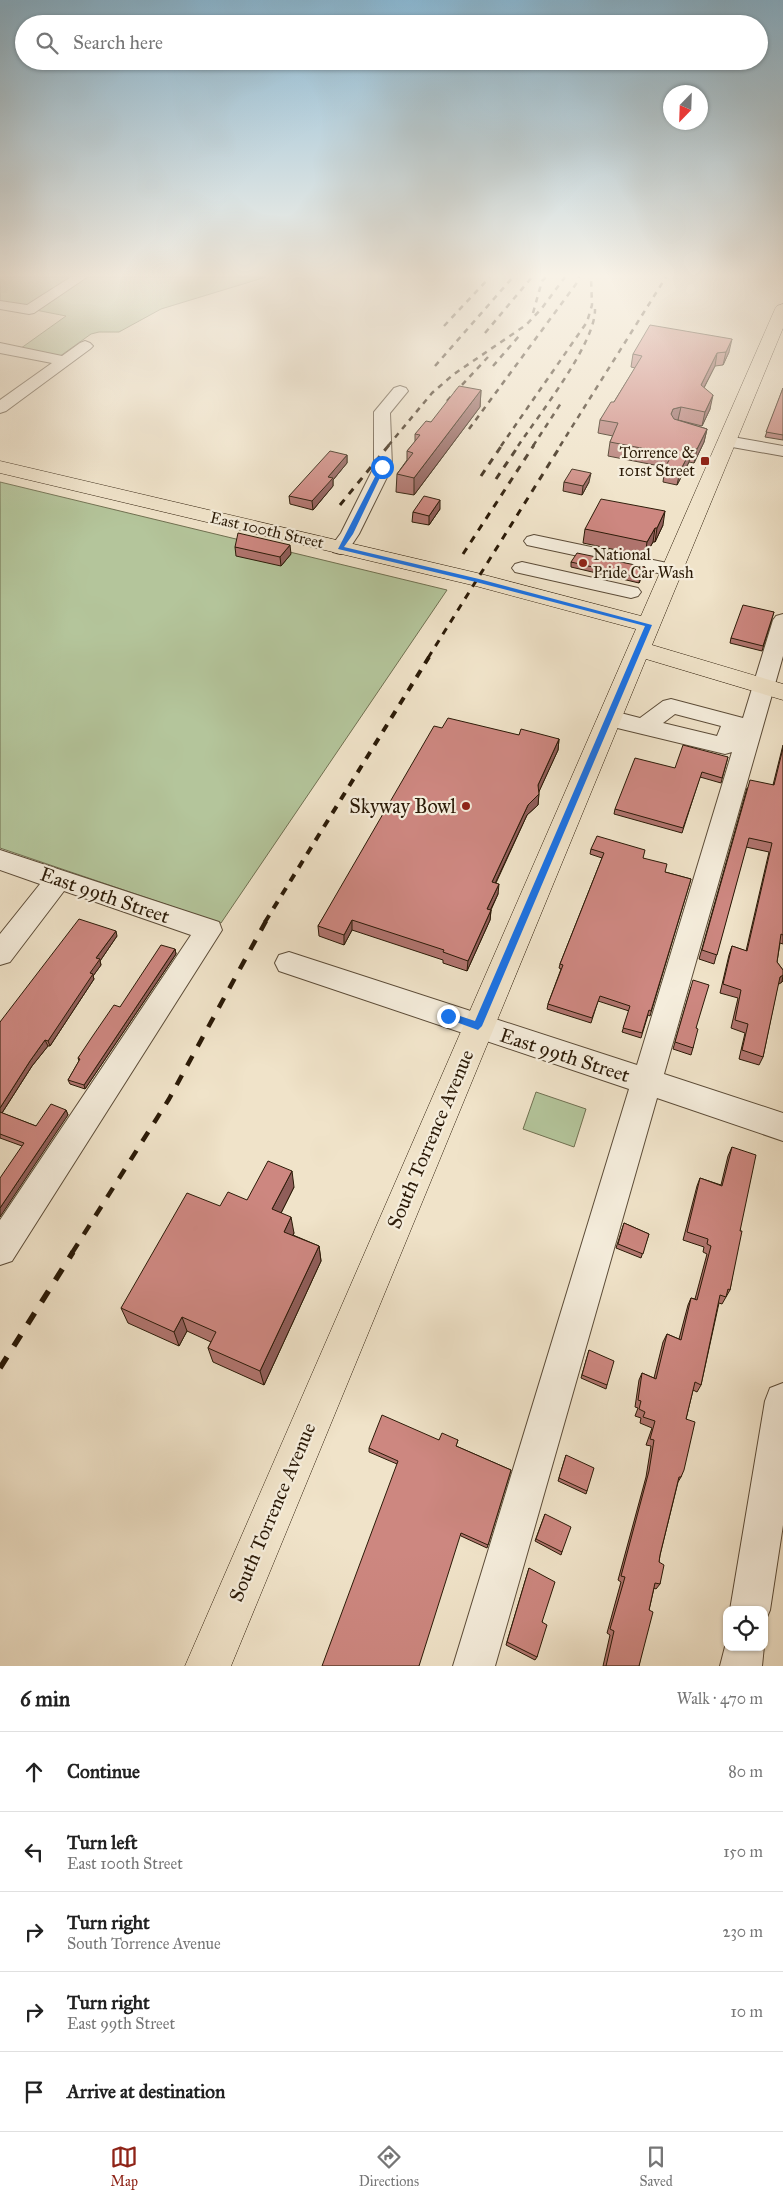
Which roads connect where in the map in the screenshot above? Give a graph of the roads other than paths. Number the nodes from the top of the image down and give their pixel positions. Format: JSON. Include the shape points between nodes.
{"nodes":[{"id":1,"x":31,"y":355,"type":"edge"},
{"id":2,"x":74,"y":355,"type":"edge"},
{"id":3,"x":761,"y":355,"type":"edge"},
{"id":4,"x":65,"y":362,"type":"junction"},
{"id":5,"x":400,"y":391,"type":"dead end"},
{"id":6,"x":0,"y":408,"type":"edge"},
{"id":7,"x":722,"y":438,"type":"junction"},
{"id":8,"x":783,"y":451,"type":"edge"},
{"id":9,"x":0,"y":467,"type":"edge"},
{"id":10,"x":534,"y":540,"type":"dead end"},
{"id":11,"x":340,"y":548,"type":"junction"},
{"id":12,"x":522,"y":568,"type":"dead end"},
{"id":13,"x":672,"y":570,"type":"junction"},
{"id":14,"x":585,"y":582,"type":"junction"},
{"id":15,"x":630,"y":592,"type":"dead end"},
{"id":16,"x":576,"y":606,"type":"junction"},
{"id":17,"x":783,"y":620,"type":"edge"},
{"id":18,"x":644,"y":637,"type":"junction"},
{"id":19,"x":773,"y":689,"type":"edge"},
{"id":20,"x":610,"y":718,"type":"junction"},
{"id":21,"x":644,"y":726,"type":"junction"},
{"id":22,"x":0,"y":860,"type":"edge"},
{"id":23,"x":58,"y":880,"type":"junction"},
{"id":24,"x":0,"y":954,"type":"edge"},
{"id":25,"x":289,"y":963,"type":"dead end"},
{"id":26,"x":478,"y":1026,"type":"junction"},
{"id":27,"x":646,"y":1082,"type":"junction"},
{"id":28,"x":783,"y":1127,"type":"edge"},
{"id":29,"x":0,"y":1249,"type":"edge"},
{"id":30,"x":783,"y":1400,"type":"edge"},
{"id":31,"x":751,"y":1606,"type":"edge"},
{"id":32,"x":743,"y":1651,"type":"edge"},
{"id":33,"x":208,"y":1666,"type":"edge"},
{"id":34,"x":474,"y":1666,"type":"edge"},
{"id":35,"x":741,"y":1666,"type":"edge"}],
"edges":[{"from":1,"to":4,"type":"street"},
{"from":2,"to":4,"type":"street"},
{"from":3,"to":7,"type":"main road","name":"South Torrence Avenue"},
{"from":4,"to":6,"type":"street"},
{"from":5,"to":11,"type":"street","via":[[382,412],[382,467]]},
{"from":7,"to":8,"type":"street"},
{"from":7,"to":13,"type":"main road","name":"South Torrence Avenue"},
{"from":9,"to":11,"type":"main road","name":"East 100th Street"},
{"from":10,"to":13,"type":"street"},
{"from":11,"to":16,"type":"main road","name":"East 100th Street"},
{"from":12,"to":14,"type":"street"},
{"from":13,"to":18,"type":"main road","name":"South Torrence Avenue"},
{"from":14,"to":15,"type":"street"},
{"from":14,"to":16,"type":"street"},
{"from":16,"to":18,"type":"main road","name":"East 100th Street"},
{"from":17,"to":19,"type":"street"},
{"from":18,"to":19,"type":"main road","name":"East 100th Street"},
{"from":18,"to":20,"type":"main road","name":"South Torrence Avenue"},
{"from":19,"to":27,"type":"street"},
{"from":20,"to":21,"type":"street"},
{"from":20,"to":26,"type":"main road","name":"South Torrence Avenue"},
{"from":21,"to":21,"type":"street","via":[[725,746],[734,722],[671,706]]},
{"from":22,"to":23,"type":"street","name":"East 99th Street"},
{"from":23,"to":24,"type":"street"},
{"from":23,"to":29,"type":"street","name":"East 99th Street","via":[[209,930]]},
{"from":25,"to":26,"type":"street","name":"East 99th Street"},
{"from":26,"to":27,"type":"street","name":"East 99th Street"},
{"from":26,"to":33,"type":"main road","name":"South Torrence Avenue"},
{"from":27,"to":28,"type":"street","name":"East 99th Street"},
{"from":27,"to":34,"type":"street"},
{"from":30,"to":31,"type":"street"},
{"from":32,"to":35,"type":"street"}]}
